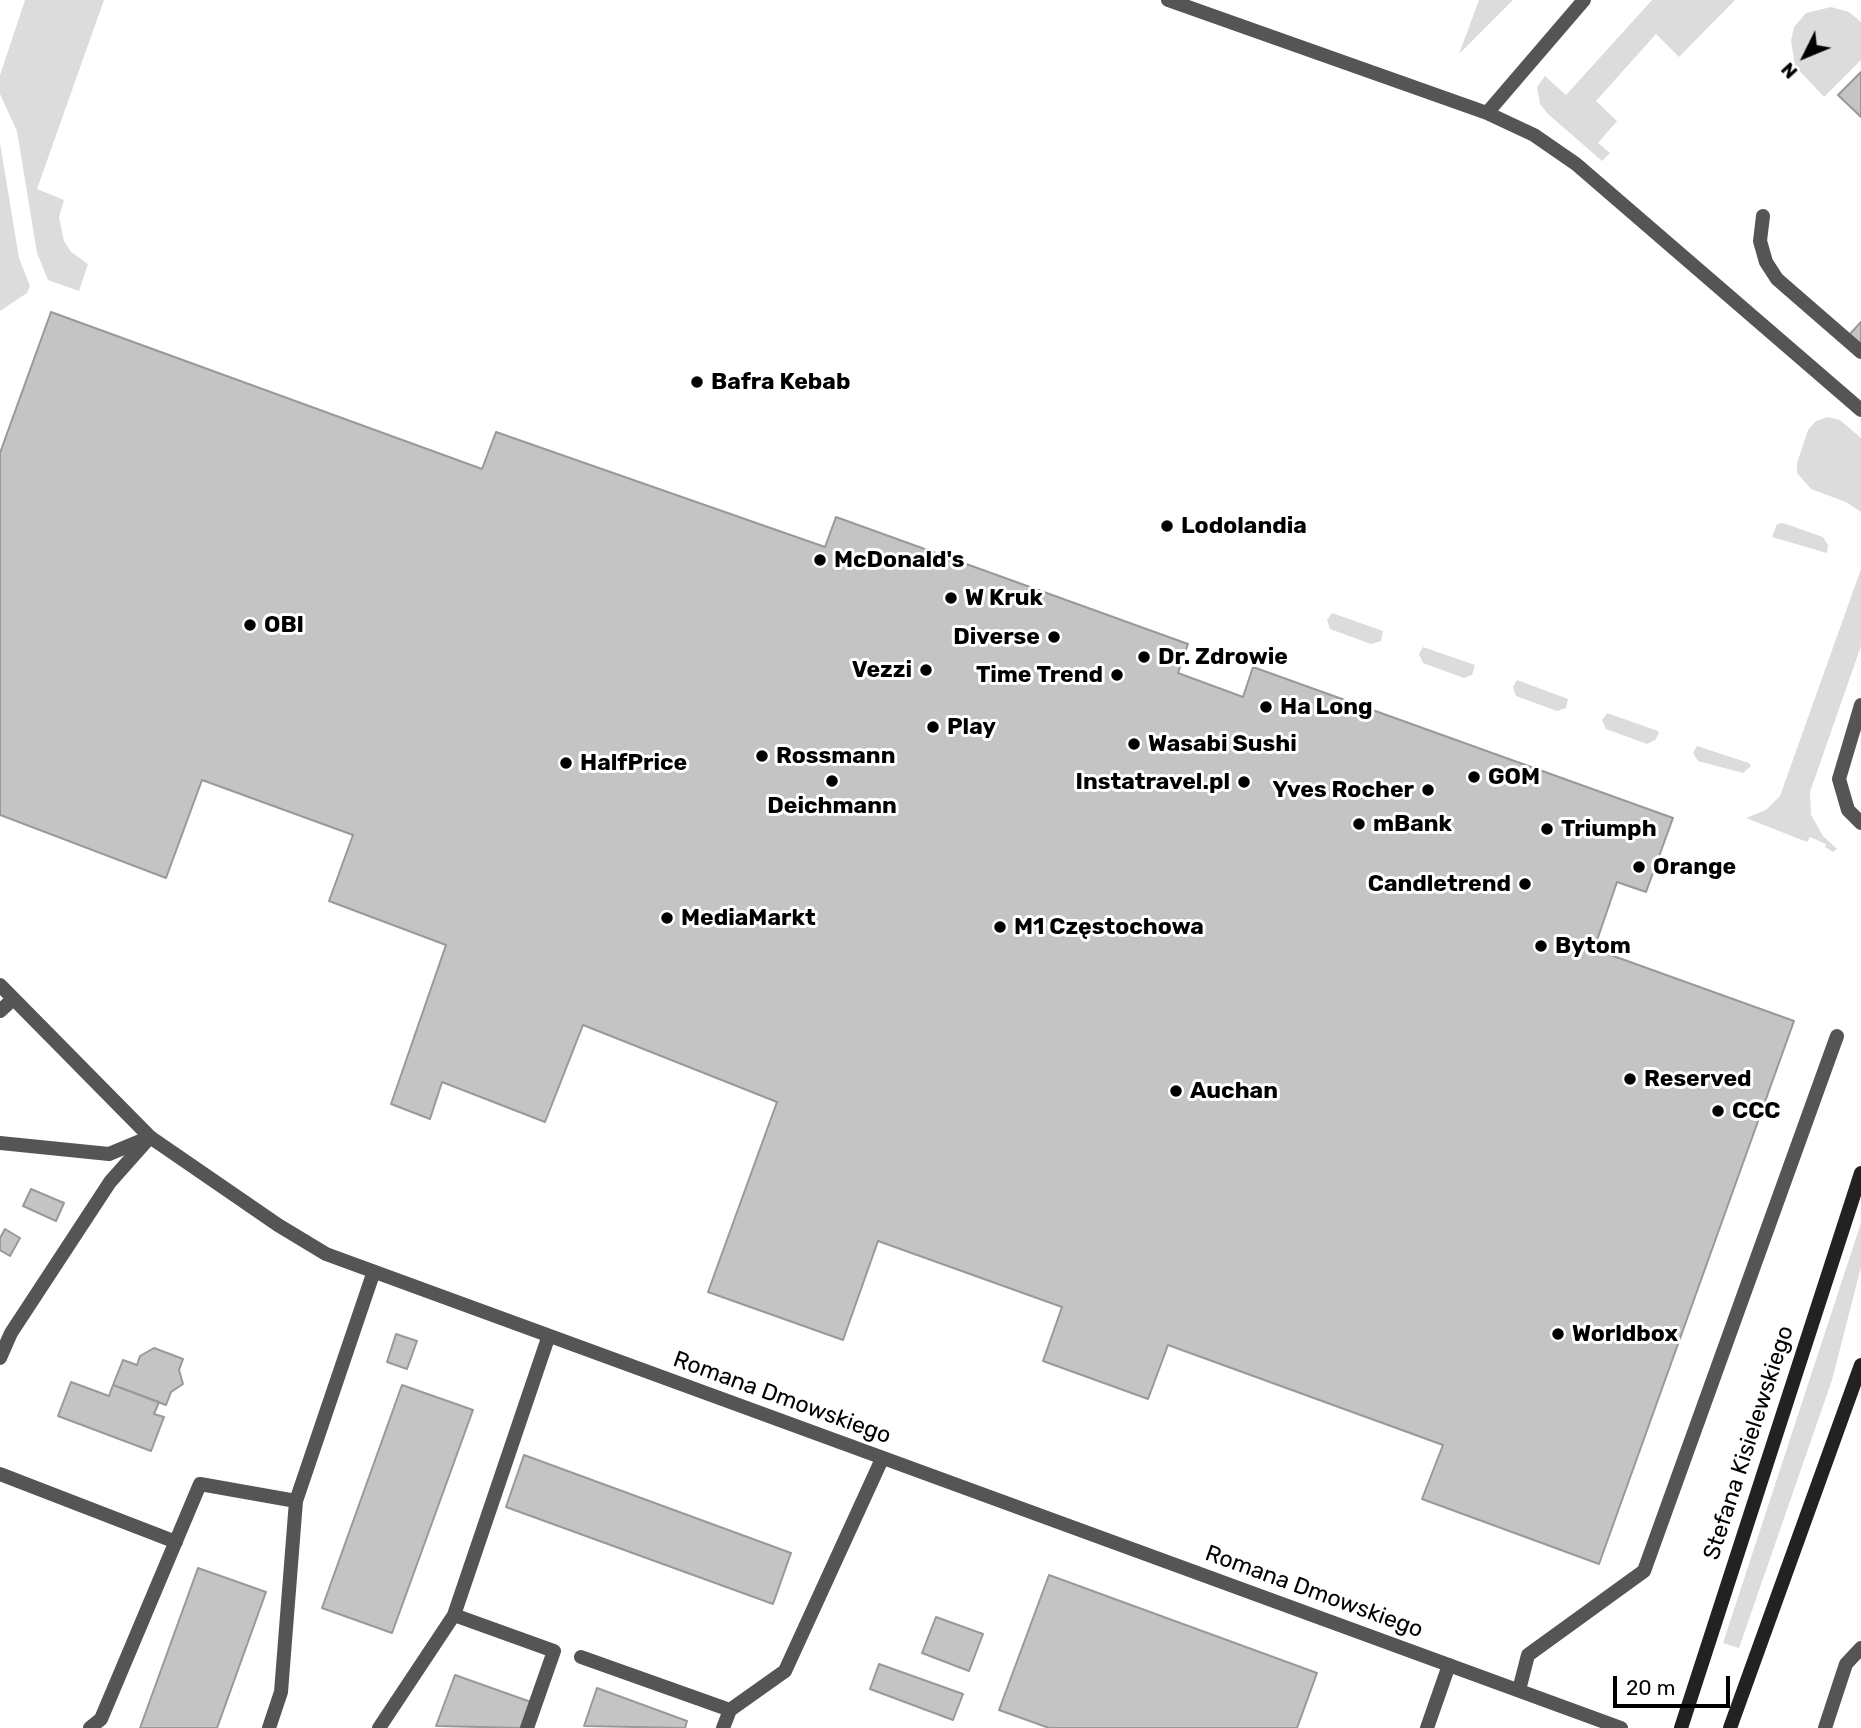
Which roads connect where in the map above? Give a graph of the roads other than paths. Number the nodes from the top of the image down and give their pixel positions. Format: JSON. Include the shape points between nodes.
{"nodes":[{"id":1,"x":1168,"y":0,"type":"edge"},
{"id":2,"x":1584,"y":0,"type":"edge"},
{"id":3,"x":1486,"y":113,"type":"junction"},
{"id":4,"x":1763,"y":216,"type":"dead end"},
{"id":5,"x":1861,"y":352,"type":"edge"},
{"id":6,"x":1861,"y":410,"type":"edge"},
{"id":7,"x":1861,"y":705,"type":"edge"},
{"id":8,"x":1861,"y":823,"type":"edge"},
{"id":9,"x":0,"y":985,"type":"edge"},
{"id":10,"x":13,"y":999,"type":"junction"},
{"id":11,"x":0,"y":1011,"type":"edge"},
{"id":12,"x":1837,"y":1036,"type":"dead end"},
{"id":13,"x":150,"y":1137,"type":"junction"},
{"id":14,"x":0,"y":1143,"type":"edge"},
{"id":15,"x":1861,"y":1173,"type":"edge"},
{"id":16,"x":373,"y":1274,"type":"junction"},
{"id":17,"x":548,"y":1338,"type":"junction"},
{"id":18,"x":0,"y":1358,"type":"edge"},
{"id":19,"x":1861,"y":1364,"type":"edge"},
{"id":20,"x":883,"y":1459,"type":"junction"},
{"id":21,"x":0,"y":1475,"type":"edge"},
{"id":22,"x":296,"y":1501,"type":"junction"},
{"id":23,"x":176,"y":1542,"type":"junction"},
{"id":24,"x":454,"y":1615,"type":"junction"},
{"id":25,"x":1861,"y":1648,"type":"edge"},
{"id":26,"x":581,"y":1657,"type":"dead end"},
{"id":27,"x":1449,"y":1665,"type":"junction"},
{"id":28,"x":1519,"y":1690,"type":"junction"},
{"id":29,"x":730,"y":1710,"type":"junction"},
{"id":30,"x":90,"y":1728,"type":"edge"},
{"id":31,"x":269,"y":1728,"type":"edge"},
{"id":32,"x":379,"y":1728,"type":"edge"},
{"id":33,"x":527,"y":1728,"type":"edge"},
{"id":34,"x":723,"y":1728,"type":"edge"},
{"id":35,"x":1427,"y":1728,"type":"edge"},
{"id":36,"x":1621,"y":1728,"type":"edge"},
{"id":37,"x":1681,"y":1728,"type":"edge"},
{"id":38,"x":1731,"y":1728,"type":"edge"},
{"id":39,"x":1825,"y":1728,"type":"edge"}],
"edges":[{"from":1,"to":3,"type":"street"},
{"from":2,"to":3,"type":"street"},
{"from":3,"to":6,"type":"street","via":[[1534,135],[1576,164]]},
{"from":4,"to":5,"type":"street","via":[[1760,241],[1776,279]]},
{"from":7,"to":8,"type":"street","via":[[1839,779],[1848,810]]},
{"from":9,"to":10,"type":"street","name":"Romana Dmowskiego"},
{"from":10,"to":11,"type":"street"},
{"from":10,"to":13,"type":"street","name":"Romana Dmowskiego"},
{"from":12,"to":28,"type":"street","via":[[1644,1571],[1528,1656]]},
{"from":13,"to":14,"type":"street","via":[[109,1154]]},
{"from":13,"to":16,"type":"street","name":"Romana Dmowskiego","via":[[288,1231]]},
{"from":13,"to":18,"type":"street","via":[[110,1182],[11,1333]]},
{"from":15,"to":37,"type":"main road","name":"Stefana Kisielewskiego"},
{"from":16,"to":17,"type":"street","name":"Romana Dmowskiego"},
{"from":16,"to":22,"type":"street"},
{"from":17,"to":20,"type":"street","name":"Romana Dmowskiego"},
{"from":17,"to":24,"type":"street"},
{"from":19,"to":38,"type":"main road"},
{"from":20,"to":27,"type":"street","name":"Romana Dmowskiego"},
{"from":20,"to":29,"type":"street","via":[[785,1671]]},
{"from":21,"to":23,"type":"street"},
{"from":22,"to":23,"type":"street","via":[[200,1484]]},
{"from":22,"to":31,"type":"street","via":[[281,1692]]},
{"from":23,"to":30,"type":"street","via":[[102,1719]]},
{"from":24,"to":32,"type":"street"},
{"from":24,"to":33,"type":"street","via":[[554,1651]]},
{"from":25,"to":39,"type":"street","via":[[1846,1664]]},
{"from":26,"to":29,"type":"street"},
{"from":27,"to":28,"type":"street","name":"Romana Dmowskiego"},
{"from":27,"to":35,"type":"street"},
{"from":28,"to":36,"type":"street","name":"Romana Dmowskiego"},
{"from":29,"to":34,"type":"street"}]}
